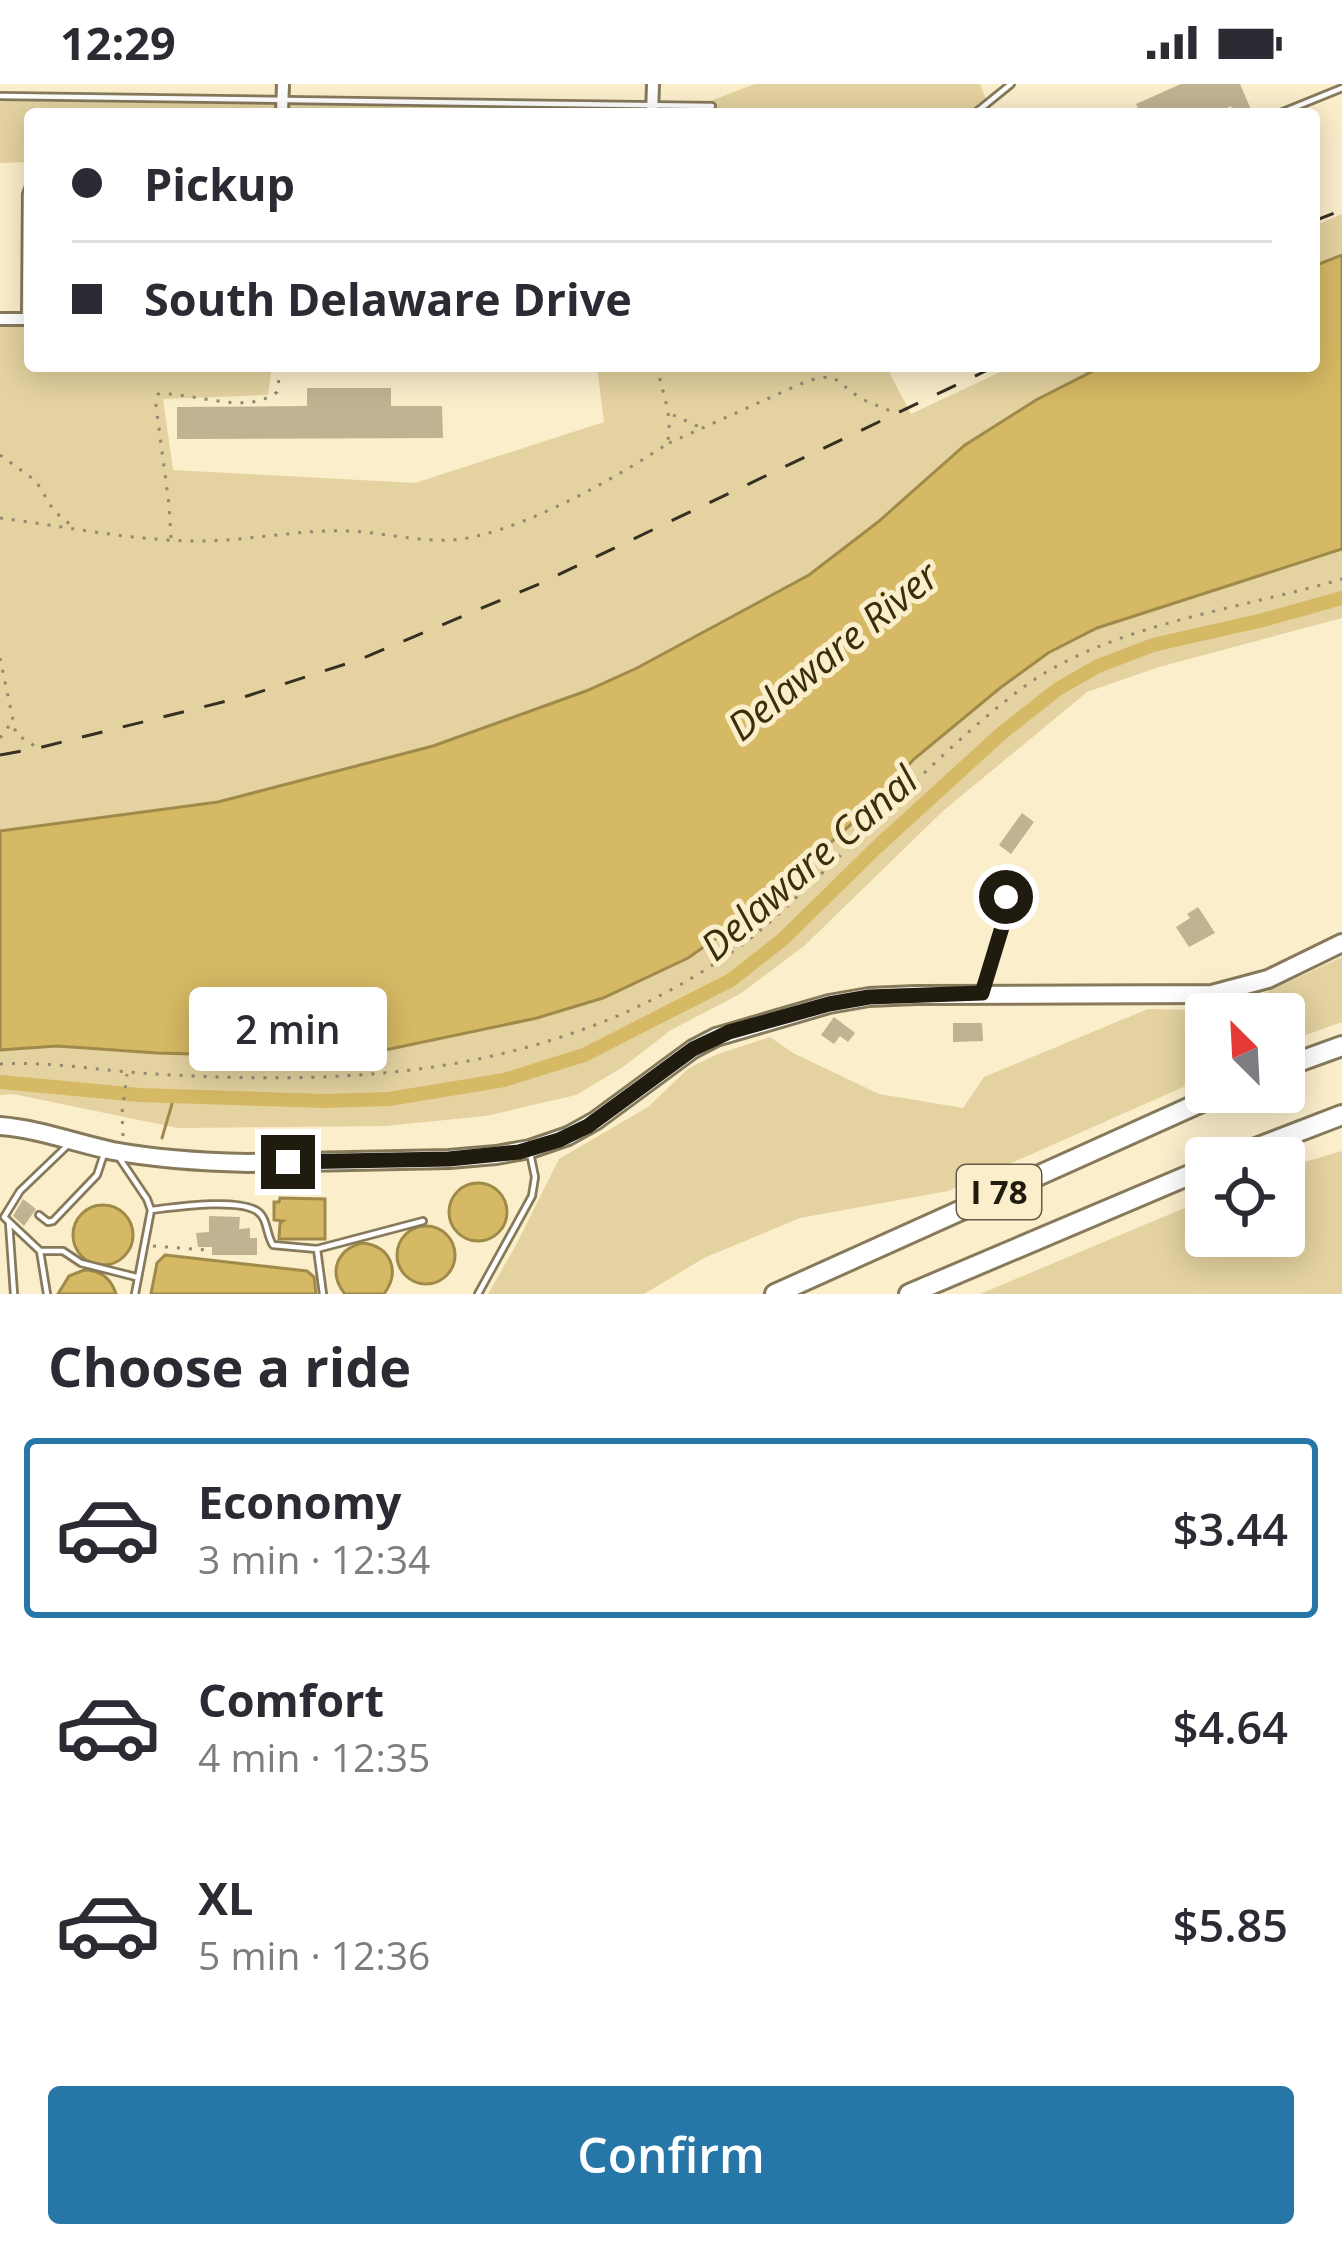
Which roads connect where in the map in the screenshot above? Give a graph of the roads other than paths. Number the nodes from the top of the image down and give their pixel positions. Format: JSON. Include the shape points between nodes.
{"nodes":[{"id":1,"x":283,"y":84,"type":"edge"},
{"id":2,"x":1011,"y":84,"type":"edge"},
{"id":3,"x":1342,"y":88,"type":"edge"},
{"id":4,"x":0,"y":96,"type":"edge"},
{"id":5,"x":712,"y":106,"type":"dead end"},
{"id":6,"x":283,"y":107,"type":"edge"},
{"id":7,"x":406,"y":108,"type":"edge"},
{"id":8,"x":682,"y":108,"type":"edge"},
{"id":9,"x":981,"y":108,"type":"edge"},
{"id":10,"x":1294,"y":108,"type":"edge"},
{"id":11,"x":1009,"y":870,"type":"dead end"},
{"id":12,"x":1342,"y":944,"type":"edge"},
{"id":13,"x":982,"y":993,"type":"junction"},
{"id":14,"x":1342,"y":1046,"type":"edge"},
{"id":15,"x":1305,"y":1059,"type":"edge"},
{"id":16,"x":1185,"y":1110,"type":"edge"},
{"id":17,"x":1342,"y":1115,"type":"edge"},
{"id":18,"x":0,"y":1126,"type":"edge"},
{"id":19,"x":1285,"y":1137,"type":"edge"},
{"id":20,"x":72,"y":1141,"type":"junction"},
{"id":21,"x":530,"y":1149,"type":"junction"},
{"id":22,"x":114,"y":1151,"type":"junction"},
{"id":23,"x":1185,"y":1177,"type":"edge"},
{"id":24,"x":152,"y":1210,"type":"junction"},
{"id":25,"x":39,"y":1215,"type":"dead end"},
{"id":26,"x":424,"y":1221,"type":"dead end"},
{"id":27,"x":9,"y":1223,"type":"junction"},
{"id":28,"x":317,"y":1249,"type":"junction"},
{"id":29,"x":40,"y":1251,"type":"junction"},
{"id":30,"x":139,"y":1278,"type":"junction"},
{"id":31,"x":14,"y":1294,"type":"edge"},
{"id":32,"x":47,"y":1294,"type":"edge"},
{"id":33,"x":135,"y":1294,"type":"edge"},
{"id":34,"x":323,"y":1294,"type":"edge"},
{"id":35,"x":478,"y":1294,"type":"edge"},
{"id":36,"x":775,"y":1294,"type":"edge"},
{"id":37,"x":909,"y":1294,"type":"edge"}],
"edges":[{"from":1,"to":6,"type":"street"},
{"from":2,"to":9,"type":"lane"},
{"from":3,"to":10,"type":"lane"},
{"from":4,"to":6,"type":"lane"},
{"from":5,"to":8,"type":"lane"},
{"from":6,"to":7,"type":"lane"},
{"from":11,"to":13,"type":"lane"},
{"from":12,"to":13,"type":"highway","via":[[1268,979],[1212,994]]},
{"from":13,"to":21,"type":"highway","via":[[869,997],[729,1032],[595,1121]]},
{"from":14,"to":15,"type":"highway"},
{"from":16,"to":36,"type":"highway","number":"I 78"},
{"from":17,"to":19,"type":"highway"},
{"from":18,"to":20,"type":"highway"},
{"from":20,"to":22,"type":"highway"},
{"from":20,"to":27,"type":"lane","via":[[11,1202]]},
{"from":21,"to":22,"type":"highway","via":[[248,1163]]},
{"from":21,"to":35,"type":"lane","via":[[532,1196]]},
{"from":22,"to":24,"type":"lane"},
{"from":22,"to":25,"type":"lane","via":[[53,1221]]},
{"from":23,"to":37,"type":"highway","number":"I 78"},
{"from":24,"to":28,"type":"lane","via":[[256,1210],[274,1245]]},
{"from":24,"to":30,"type":"lane"},
{"from":26,"to":28,"type":"lane"},
{"from":27,"to":29,"type":"lane"},
{"from":27,"to":31,"type":"lane"},
{"from":28,"to":34,"type":"lane"},
{"from":29,"to":30,"type":"lane","via":[[63,1250]]},
{"from":29,"to":32,"type":"lane"},
{"from":30,"to":33,"type":"lane"}]}
